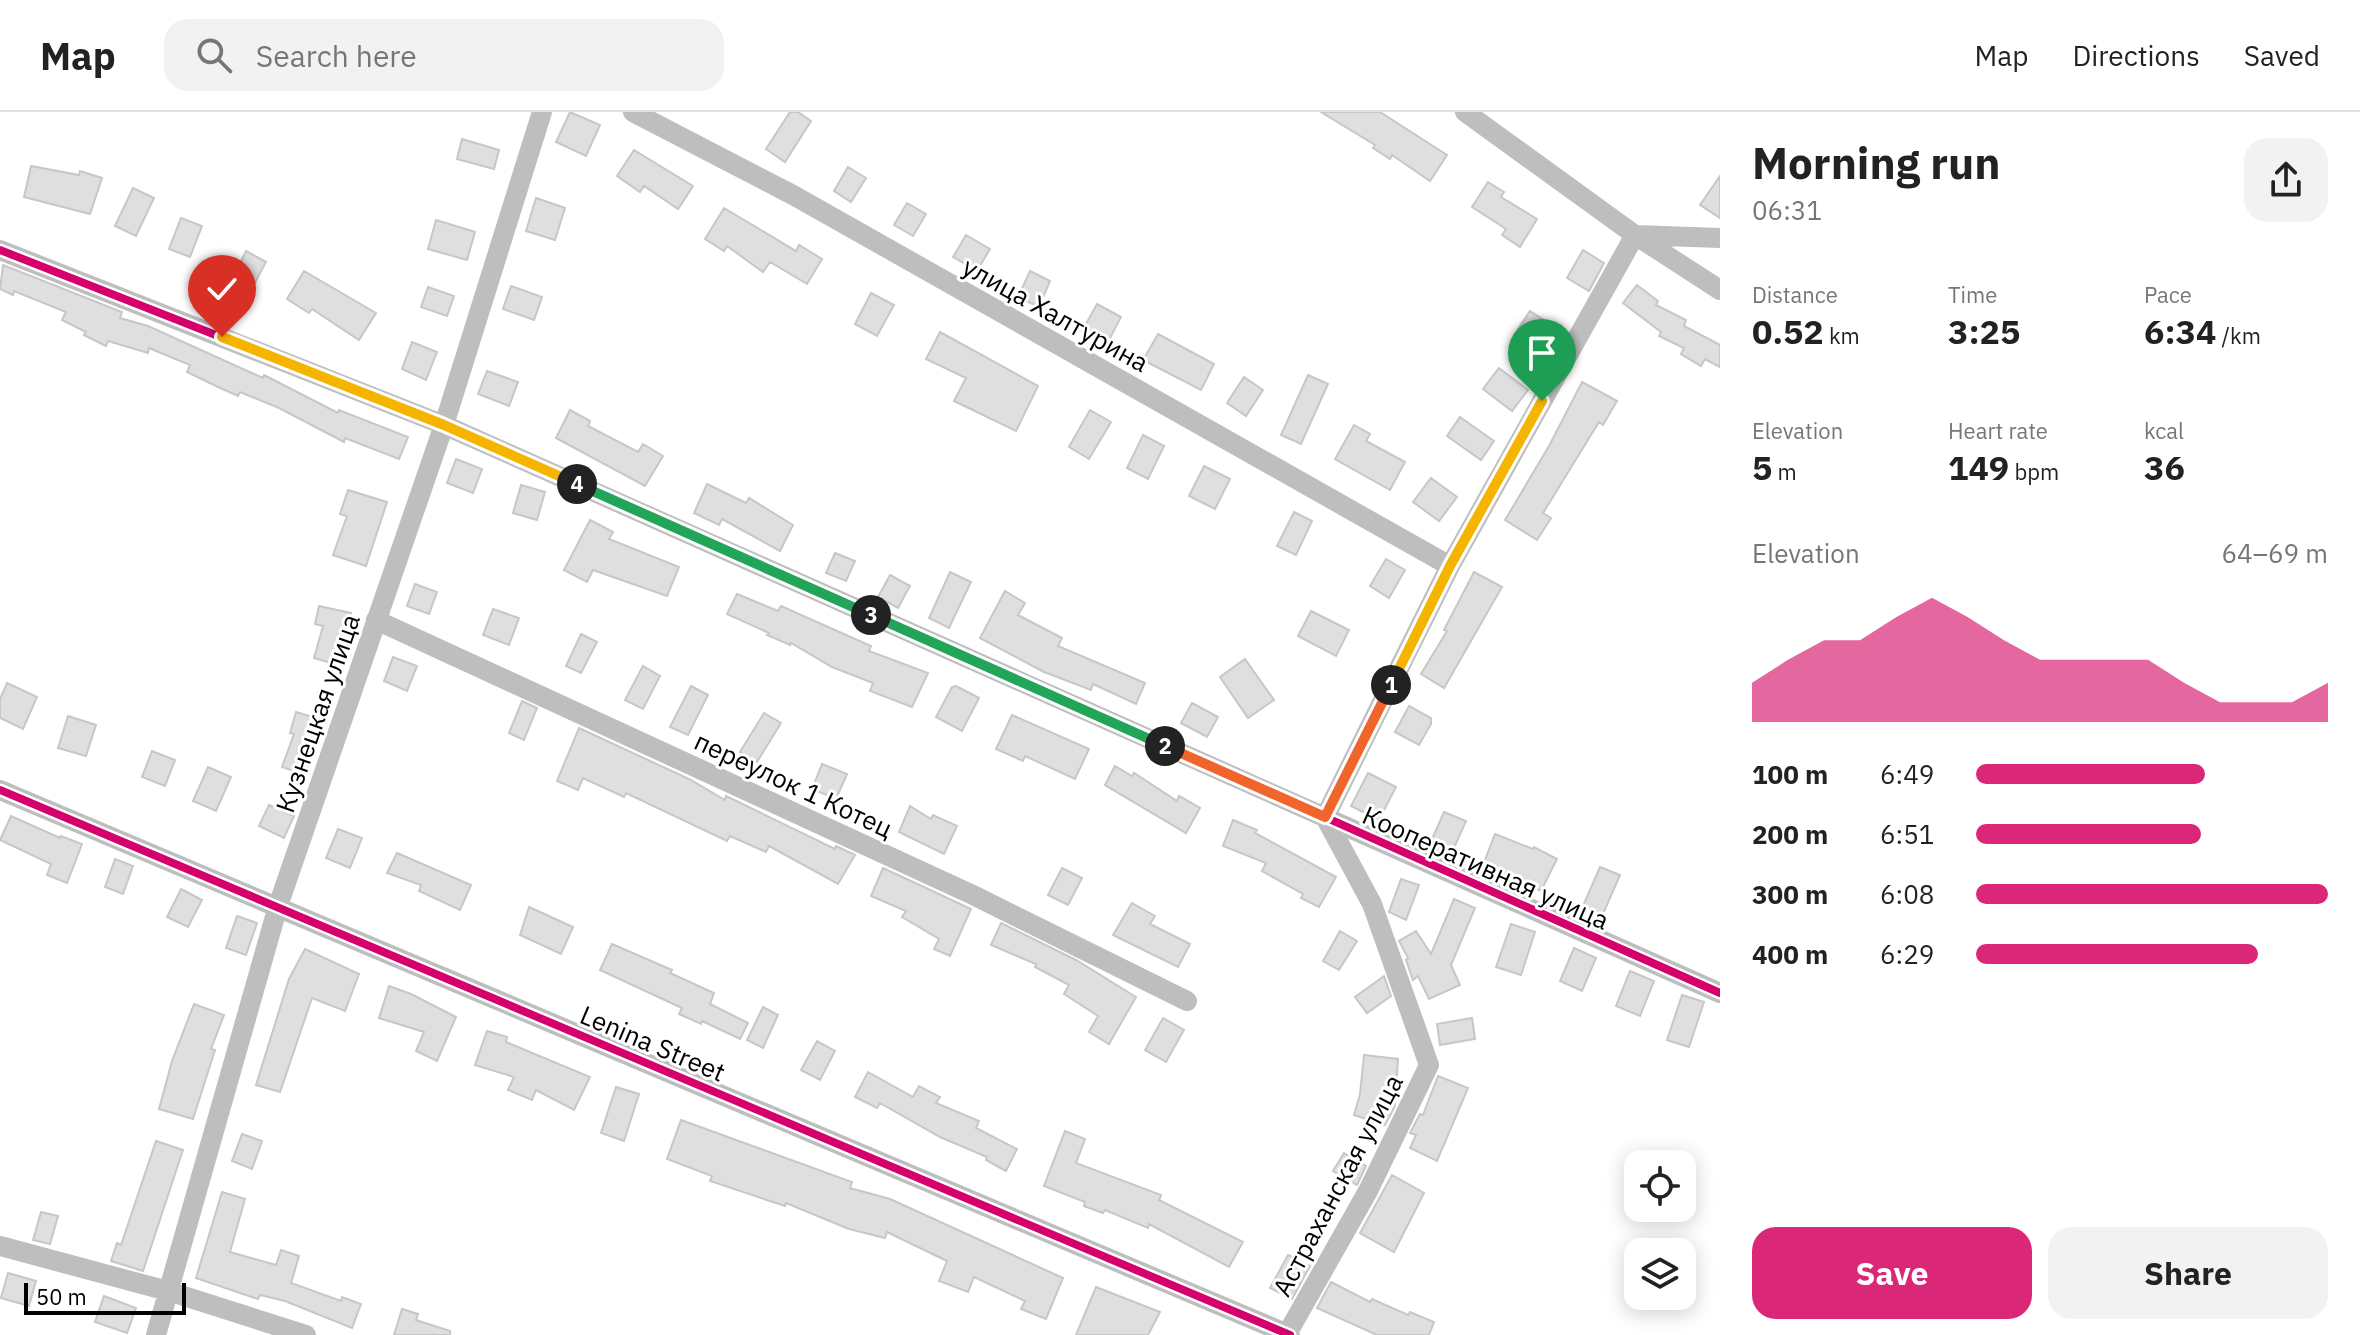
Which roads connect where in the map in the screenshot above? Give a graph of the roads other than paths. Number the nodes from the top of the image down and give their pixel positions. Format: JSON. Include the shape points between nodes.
{"nodes":[{"id":1,"x":542,"y":112,"type":"edge"},
{"id":2,"x":633,"y":112,"type":"edge"},
{"id":3,"x":1465,"y":112,"type":"edge"},
{"id":4,"x":1635,"y":235,"type":"junction"},
{"id":5,"x":1720,"y":238,"type":"edge"},
{"id":6,"x":0,"y":250,"type":"edge"},
{"id":7,"x":1720,"y":290,"type":"edge"},
{"id":8,"x":444,"y":425,"type":"junction"},
{"id":9,"x":1450,"y":566,"type":"junction"},
{"id":10,"x":376,"y":620,"type":"junction"},
{"id":11,"x":0,"y":790,"type":"edge"},
{"id":12,"x":1325,"y":817,"type":"junction"},
{"id":13,"x":278,"y":906,"type":"junction"},
{"id":14,"x":1720,"y":993,"type":"edge"},
{"id":15,"x":1187,"y":1001,"type":"dead end"},
{"id":16,"x":0,"y":1246,"type":"edge"},
{"id":17,"x":168,"y":1291,"type":"junction"},
{"id":18,"x":1289,"y":1334,"type":"edge"},
{"id":19,"x":156,"y":1335,"type":"edge"},
{"id":20,"x":306,"y":1335,"type":"edge"}],
"edges":[{"from":1,"to":8,"type":"street","name":"Кузнецкая улица"},
{"from":2,"to":9,"type":"street","name":"улица Халтурина","via":[[793,195]]},
{"from":3,"to":4,"type":"street"},
{"from":4,"to":5,"type":"street"},
{"from":4,"to":7,"type":"street"},
{"from":4,"to":9,"type":"street"},
{"from":6,"to":8,"type":"street","name":"Кооперативная улица"},
{"from":8,"to":10,"type":"street","name":"Кузнецкая улица"},
{"from":8,"to":12,"type":"street","name":"Кооперативная улица"},
{"from":9,"to":12,"type":"street"},
{"from":10,"to":13,"type":"street","name":"Кузнецкая улица"},
{"from":10,"to":15,"type":"street","name":"переулок 1 Котец","via":[[973,895]]},
{"from":11,"to":13,"type":"street","name":"Lenina Street"},
{"from":12,"to":14,"type":"street","name":"Кооперативная улица"},
{"from":12,"to":18,"type":"street","name":"Астраханская улица","via":[[1372,904],[1429,1065],[1368,1191]]},
{"from":13,"to":17,"type":"street","name":"Кузнецкая улица"},
{"from":13,"to":18,"type":"street","name":"Lenina Street"},
{"from":16,"to":17,"type":"street"},
{"from":17,"to":19,"type":"street","name":"Кузнецкая улица"},
{"from":17,"to":20,"type":"street"}]}
